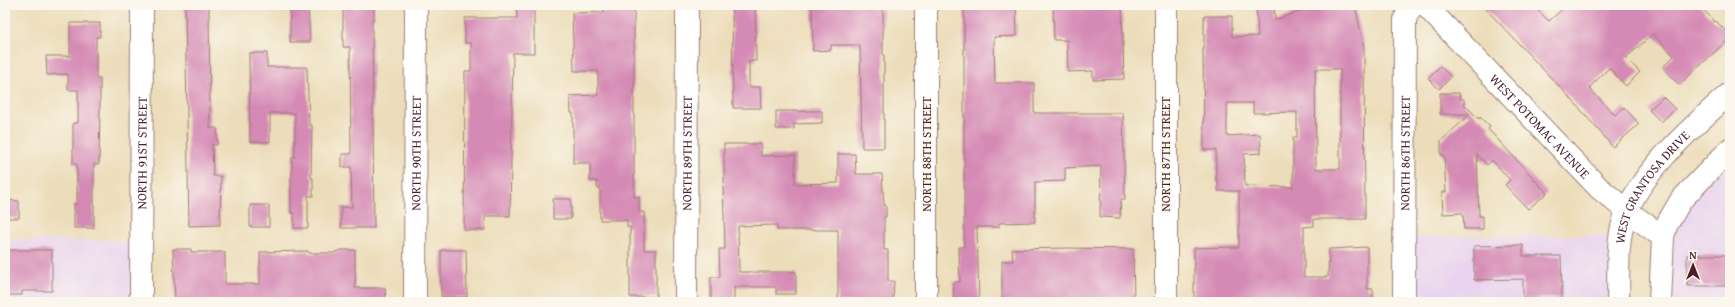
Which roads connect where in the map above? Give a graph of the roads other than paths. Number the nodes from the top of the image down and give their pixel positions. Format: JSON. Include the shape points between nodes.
{"nodes":[{"id":1,"x":142,"y":5,"type":"edge"},
{"id":2,"x":416,"y":5,"type":"edge"},
{"id":3,"x":687,"y":5,"type":"edge"},
{"id":4,"x":926,"y":5,"type":"edge"},
{"id":5,"x":1166,"y":5,"type":"edge"},
{"id":6,"x":1412,"y":5,"type":"edge"},
{"id":7,"x":1425,"y":5,"type":"edge"},
{"id":8,"x":1730,"y":93,"type":"edge"},
{"id":9,"x":1730,"y":149,"type":"edge"},
{"id":10,"x":1627,"y":211,"type":"junction"},
{"id":11,"x":1663,"y":236,"type":"junction"},
{"id":12,"x":141,"y":302,"type":"edge"},
{"id":13,"x":415,"y":302,"type":"edge"},
{"id":14,"x":686,"y":302,"type":"edge"},
{"id":15,"x":926,"y":302,"type":"edge"},
{"id":16,"x":1166,"y":302,"type":"edge"},
{"id":17,"x":1404,"y":302,"type":"edge"},
{"id":18,"x":1618,"y":302,"type":"edge"},
{"id":19,"x":1660,"y":302,"type":"edge"}],
"edges":[{"from":1,"to":12,"type":"street","name":"NORTH 91ST STREET"},
{"from":2,"to":13,"type":"street","name":"NORTH 90TH STREET"},
{"from":3,"to":14,"type":"street","name":"NORTH 89TH STREET"},
{"from":4,"to":15,"type":"street","name":"NORTH 88TH STREET"},
{"from":5,"to":16,"type":"street","name":"NORTH 87TH STREET"},
{"from":6,"to":17,"type":"street","name":"NORTH 86TH STREET","via":[[1405,19]]},
{"from":7,"to":10,"type":"street","name":"WEST POTOMAC AVENUE","via":[[1586,176]]},
{"from":8,"to":10,"type":"street","name":"WEST GRANTOSA DRIVE","via":[[1652,171],[1640,186]]},
{"from":9,"to":11,"type":"street","name":"WEST GRANTOSA DRIVE","via":[[1681,200]]},
{"from":10,"to":11,"type":"street","name":"WEST POTOMAC AVENUE"},
{"from":10,"to":18,"type":"street","name":"WEST GRANTOSA DRIVE","via":[[1621,235]]},
{"from":11,"to":19,"type":"street","name":"WEST GRANTOSA DRIVE"}]}
